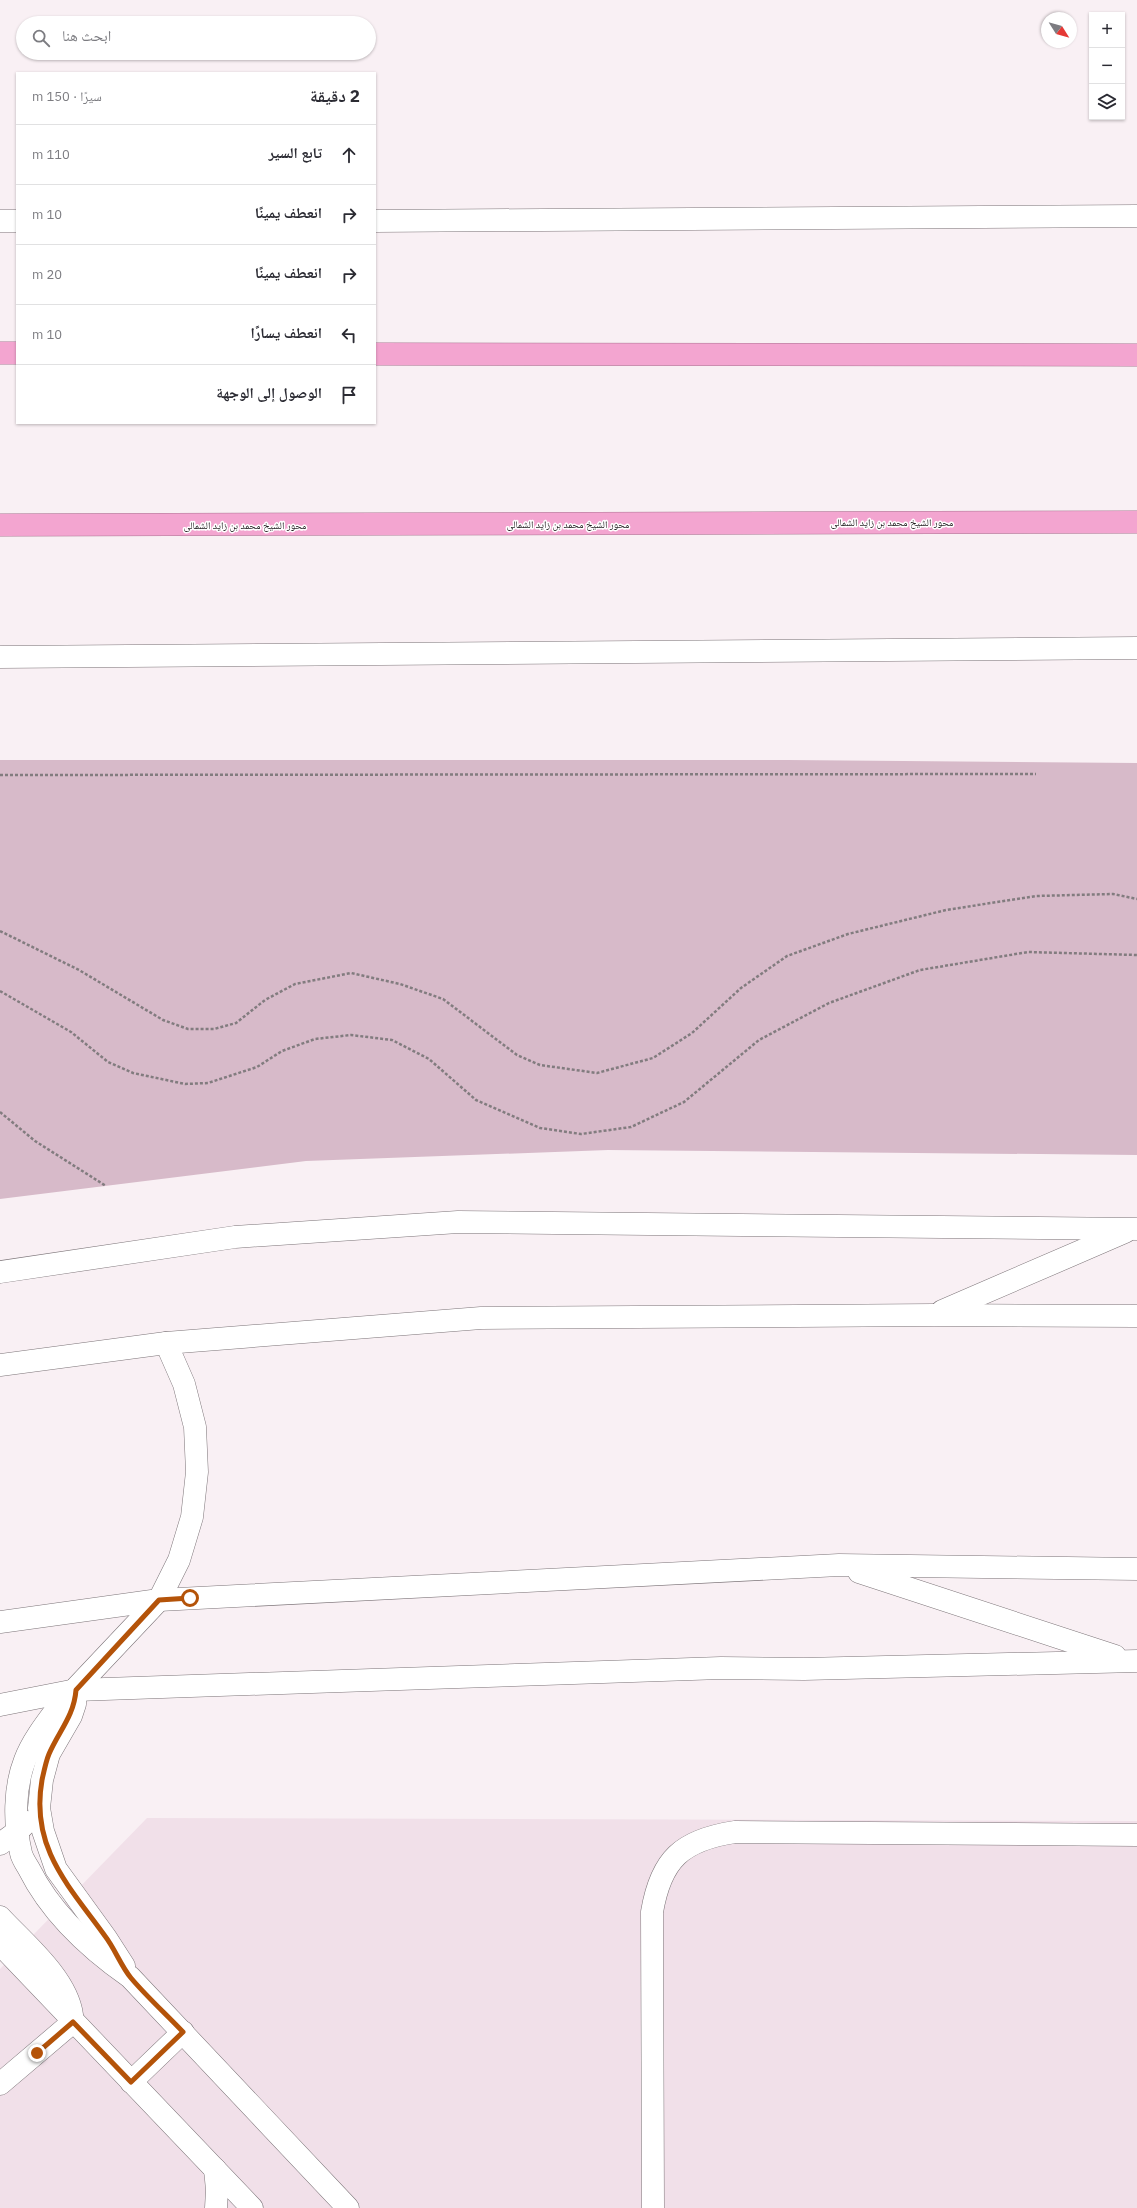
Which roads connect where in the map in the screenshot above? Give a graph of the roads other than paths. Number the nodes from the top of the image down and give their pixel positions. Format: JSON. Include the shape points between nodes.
{"nodes":[{"id":1,"x":1137,"y":216,"type":"edge"},
{"id":2,"x":376,"y":220,"type":"edge"},
{"id":3,"x":0,"y":221,"type":"edge"},
{"id":4,"x":16,"y":221,"type":"edge"},
{"id":5,"x":0,"y":353,"type":"edge"},
{"id":6,"x":16,"y":353,"type":"edge"},
{"id":7,"x":376,"y":354,"type":"edge"},
{"id":8,"x":1137,"y":355,"type":"edge"},
{"id":9,"x":1137,"y":522,"type":"edge"},
{"id":10,"x":0,"y":526,"type":"edge"},
{"id":11,"x":1137,"y":648,"type":"edge"},
{"id":12,"x":0,"y":658,"type":"edge"},
{"id":13,"x":1135,"y":1229,"type":"edge"},
{"id":14,"x":0,"y":1272,"type":"edge"},
{"id":15,"x":934,"y":1315,"type":"junction"},
{"id":16,"x":1137,"y":1316,"type":"edge"},
{"id":17,"x":166,"y":1343,"type":"junction"},
{"id":18,"x":0,"y":1365,"type":"edge"},
{"id":19,"x":839,"y":1565,"type":"junction"},
{"id":20,"x":1137,"y":1569,"type":"edge"},
{"id":21,"x":159,"y":1600,"type":"junction"},
{"id":22,"x":0,"y":1622,"type":"edge"},
{"id":23,"x":1133,"y":1661,"type":"edge"},
{"id":24,"x":76,"y":1690,"type":"junction"},
{"id":25,"x":0,"y":1705,"type":"edge"},
{"id":26,"x":39,"y":1808,"type":"junction"},
{"id":27,"x":18,"y":1831,"type":"junction"},
{"id":28,"x":1137,"y":1835,"type":"edge"},
{"id":29,"x":0,"y":1844,"type":"edge"},
{"id":30,"x":0,"y":1917,"type":"edge"},
{"id":31,"x":0,"y":1944,"type":"edge"},
{"id":32,"x":130,"y":1977,"type":"junction"},
{"id":33,"x":73,"y":2022,"type":"junction"},
{"id":34,"x":183,"y":2032,"type":"junction"},
{"id":35,"x":131,"y":2082,"type":"junction"},
{"id":36,"x":0,"y":2084,"type":"edge"},
{"id":37,"x":215,"y":2170,"type":"junction"},
{"id":38,"x":216,"y":2208,"type":"edge"},
{"id":39,"x":252,"y":2208,"type":"edge"},
{"id":40,"x":348,"y":2208,"type":"edge"},
{"id":41,"x":653,"y":2208,"type":"edge"}],
"edges":[{"from":1,"to":2,"type":"street"},
{"from":3,"to":4,"type":"street"},
{"from":5,"to":6,"type":"highway"},
{"from":7,"to":8,"type":"highway"},
{"from":9,"to":10,"type":"highway","name":"محور الشيخ محمد بن زايد الشمالى"},
{"from":11,"to":12,"type":"street"},
{"from":13,"to":14,"type":"street","via":[[458,1222],[236,1237]]},
{"from":13,"to":15,"type":"street"},
{"from":15,"to":16,"type":"street"},
{"from":15,"to":17,"type":"street","via":[[481,1318]]},
{"from":17,"to":18,"type":"street"},
{"from":17,"to":21,"type":"street","via":[[184,1384],[195,1428],[197,1472],[192,1517],[179,1560]]},
{"from":19,"to":20,"type":"street"},
{"from":19,"to":21,"type":"street"},
{"from":19,"to":23,"type":"street"},
{"from":21,"to":22,"type":"street"},
{"from":21,"to":24,"type":"street"},
{"from":23,"to":24,"type":"street","via":[[804,1669],[714,1668]]},
{"from":24,"to":25,"type":"street"},
{"from":24,"to":26,"type":"street","via":[[71,1716],[49,1754],[42,1780]]},
{"from":24,"to":27,"type":"street","via":[[45,1724],[25,1760],[16,1799]]},
{"from":26,"to":27,"type":"street"},
{"from":26,"to":32,"type":"street","via":[[42,1831],[56,1869],[106,1938]]},
{"from":27,"to":29,"type":"street"},
{"from":27,"to":32,"type":"street","via":[[21,1854],[40,1890],[79,1935]]},
{"from":28,"to":41,"type":"street","via":[[735,1832],[710,1836],[687,1846],[668,1864],[656,1887],[652,1912]]},
{"from":30,"to":33,"type":"street","via":[[54,1975],[71,2007]]},
{"from":31,"to":33,"type":"street"},
{"from":32,"to":34,"type":"street"},
{"from":33,"to":35,"type":"street"},
{"from":33,"to":36,"type":"street"},
{"from":34,"to":35,"type":"street"},
{"from":34,"to":40,"type":"street"},
{"from":35,"to":37,"type":"street"},
{"from":37,"to":38,"type":"street"},
{"from":37,"to":39,"type":"street"}]}
